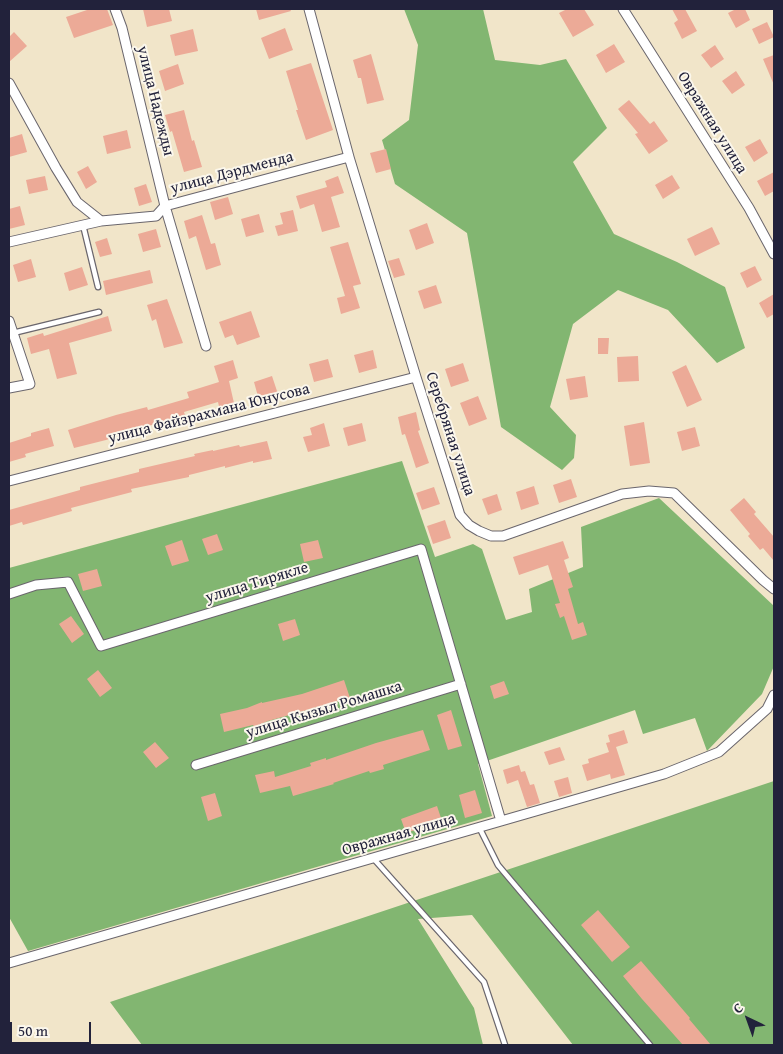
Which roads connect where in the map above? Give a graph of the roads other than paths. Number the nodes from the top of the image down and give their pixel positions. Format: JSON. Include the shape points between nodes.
{"nodes":[{"id":1,"x":115,"y":9,"type":"edge"},
{"id":2,"x":309,"y":9,"type":"edge"},
{"id":3,"x":623,"y":9,"type":"edge"},
{"id":4,"x":9,"y":83,"type":"edge"},
{"id":5,"x":349,"y":157,"type":"junction"},
{"id":6,"x":165,"y":206,"type":"junction"},
{"id":7,"x":100,"y":221,"type":"junction"},
{"id":8,"x":83,"y":225,"type":"junction"},
{"id":9,"x":9,"y":242,"type":"edge"},
{"id":10,"x":774,"y":254,"type":"edge"},
{"id":11,"x":98,"y":287,"type":"dead end"},
{"id":12,"x":98,"y":312,"type":"dead end"},
{"id":13,"x":9,"y":322,"type":"edge"},
{"id":14,"x":13,"y":333,"type":"junction"},
{"id":15,"x":206,"y":346,"type":"dead end"},
{"id":16,"x":416,"y":377,"type":"junction"},
{"id":17,"x":9,"y":388,"type":"edge"},
{"id":18,"x":9,"y":481,"type":"edge"},
{"id":19,"x":774,"y":589,"type":"edge"},
{"id":20,"x":9,"y":594,"type":"edge"},
{"id":21,"x":461,"y":684,"type":"junction"},
{"id":22,"x":774,"y":695,"type":"edge"},
{"id":23,"x":196,"y":765,"type":"dead end"},
{"id":24,"x":501,"y":821,"type":"junction"},
{"id":25,"x":478,"y":827,"type":"junction"},
{"id":26,"x":373,"y":858,"type":"junction"},
{"id":27,"x":9,"y":960,"type":"edge"},
{"id":28,"x":505,"y":1045,"type":"edge"},
{"id":29,"x":650,"y":1045,"type":"edge"}],
"edges":[{"from":1,"to":6,"type":"street","name":"улица Надежды"},
{"from":2,"to":5,"type":"street","name":"Серебряная улица"},
{"from":3,"to":10,"type":"street","name":"Овражная улица","via":[[749,208]]},
{"from":4,"to":7,"type":"street","via":[[78,202]]},
{"from":5,"to":6,"type":"street","name":"улица Дэрдменда"},
{"from":5,"to":16,"type":"street","name":"Серебряная улица"},
{"from":6,"to":7,"type":"street","name":"улица Дэрдменда","via":[[156,216]]},
{"from":6,"to":15,"type":"street","name":"улица Надежды"},
{"from":7,"to":8,"type":"street","name":"улица Дэрдменда"},
{"from":8,"to":9,"type":"street","name":"улица Дэрдменда"},
{"from":8,"to":11,"type":"lane"},
{"from":12,"to":14,"type":"lane"},
{"from":13,"to":14,"type":"street"},
{"from":14,"to":17,"type":"street","via":[[30,384]]},
{"from":16,"to":18,"type":"street","name":"улица Файзрахмана Юнусова"},
{"from":16,"to":19,"type":"street","name":"Серебряная улица","via":[[460,515],[474,528],[490,536],[503,536],[622,494],[649,490],[674,493]]},
{"from":20,"to":21,"type":"street","name":"улица Тирякле","via":[[36,585],[68,582],[101,646],[421,549]]},
{"from":21,"to":23,"type":"street","name":"улица Кызыл Ромашка"},
{"from":21,"to":24,"type":"street"},
{"from":22,"to":24,"type":"street","name":"Овражная улица","via":[[767,709],[719,752],[664,774]]},
{"from":24,"to":25,"type":"street","name":"Овражная улица"},
{"from":25,"to":26,"type":"street","name":"Овражная улица"},
{"from":25,"to":29,"type":"lane","via":[[498,865]]},
{"from":26,"to":27,"type":"street","name":"Овражная улица"},
{"from":26,"to":28,"type":"lane","via":[[484,982]]}]}
